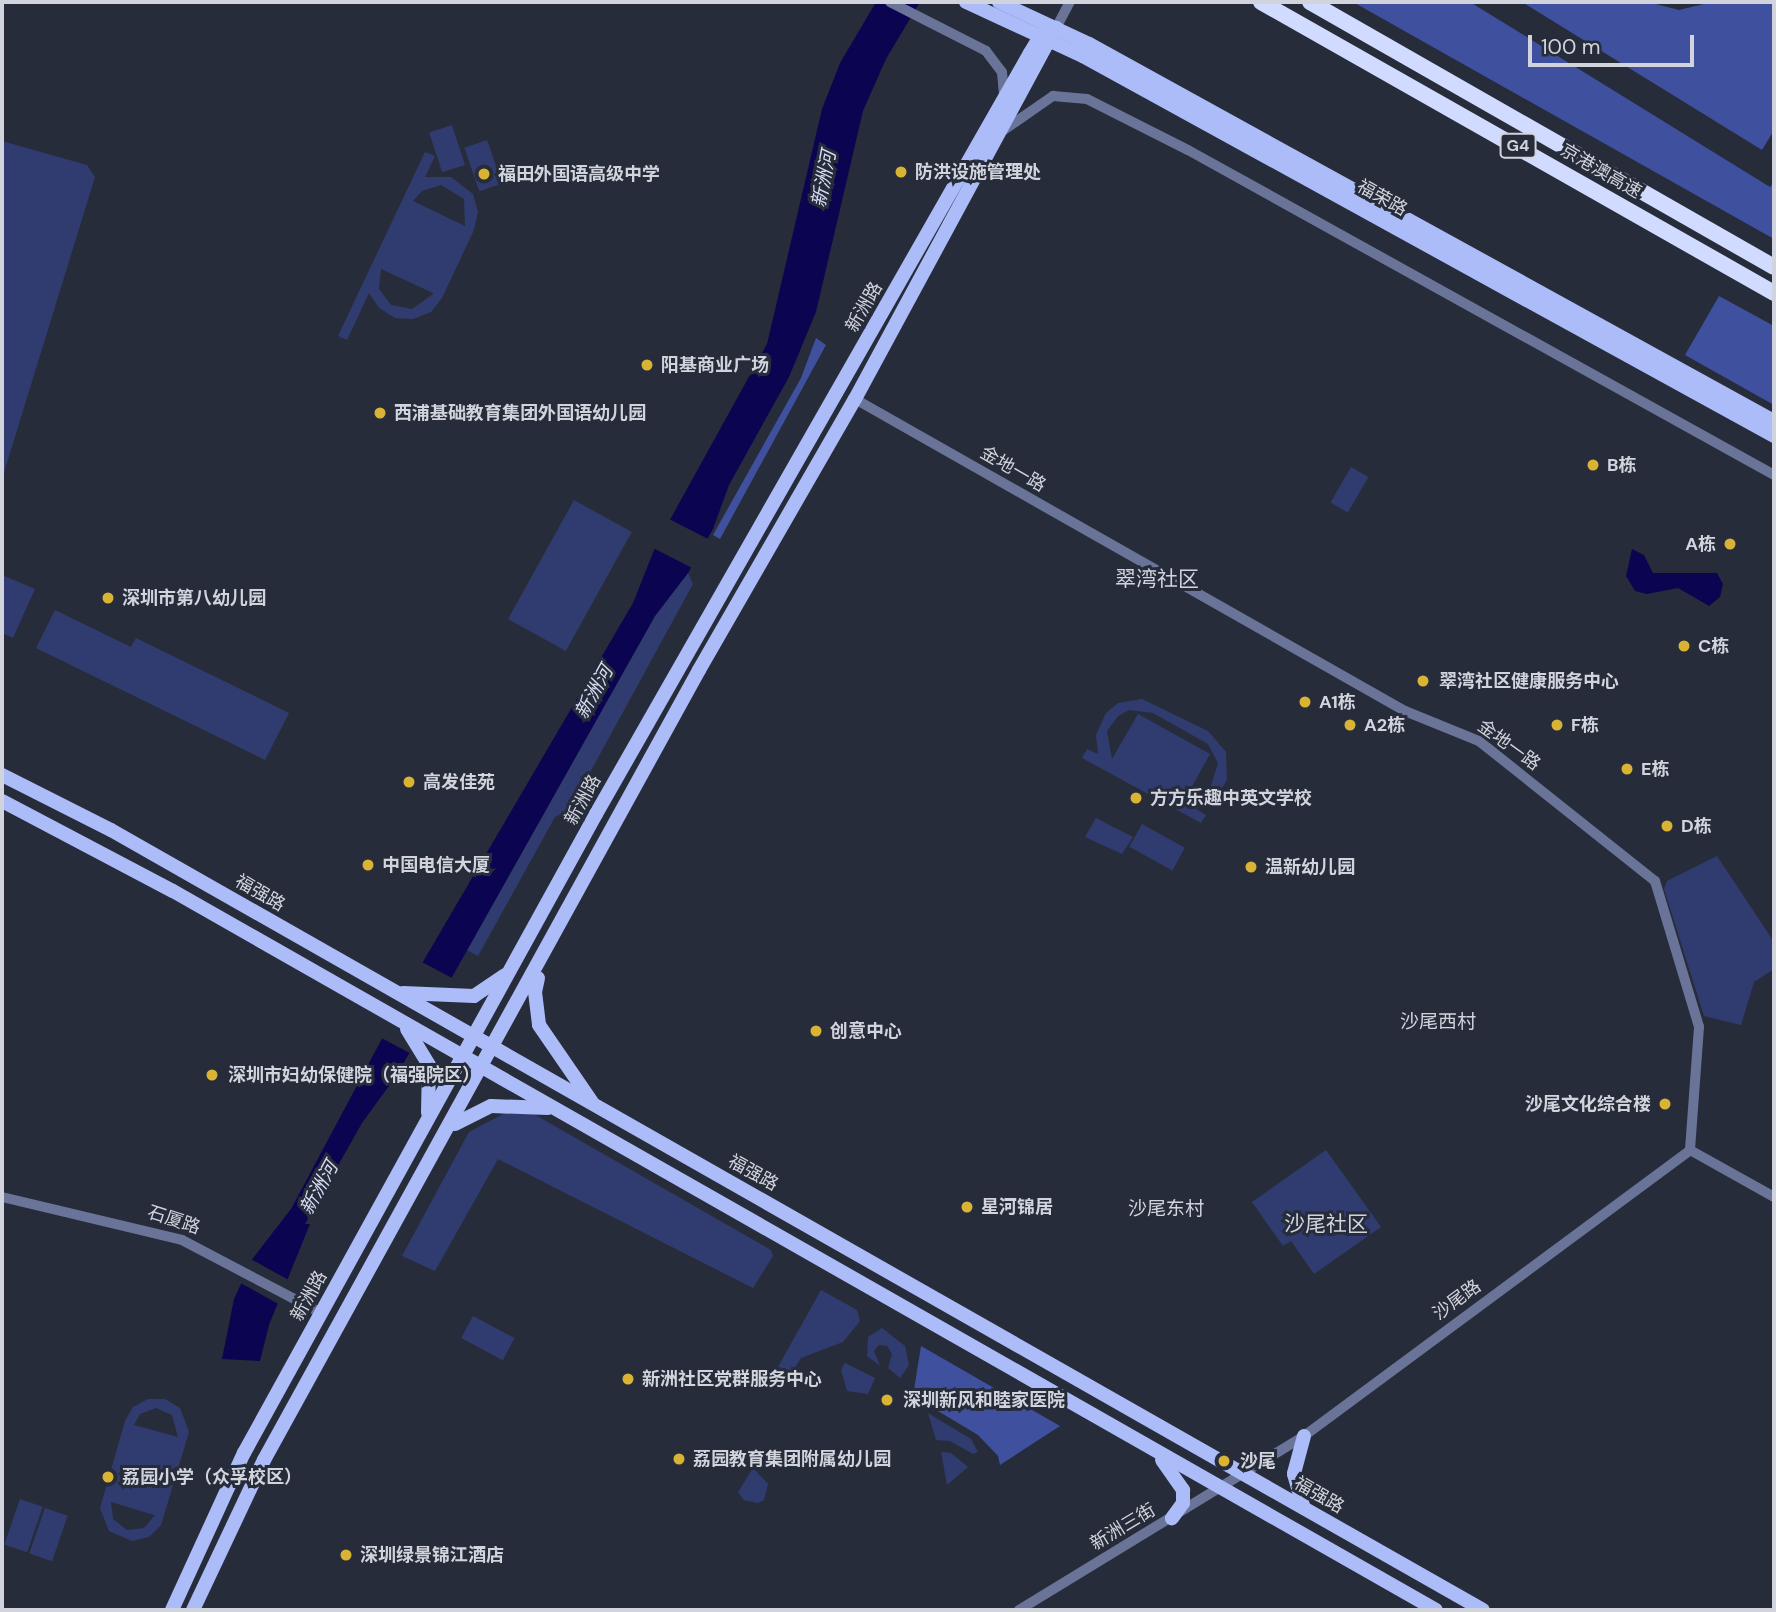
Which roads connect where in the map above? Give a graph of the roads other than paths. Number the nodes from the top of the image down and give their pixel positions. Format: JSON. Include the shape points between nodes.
{"nodes":[{"id":1,"x":890,"y":2,"type":"edge"},
{"id":2,"x":966,"y":2,"type":"edge"},
{"id":3,"x":999,"y":2,"type":"edge"},
{"id":4,"x":1070,"y":2,"type":"edge"},
{"id":5,"x":1261,"y":2,"type":"edge"},
{"id":6,"x":1310,"y":2,"type":"edge"},
{"id":7,"x":1050,"y":34,"type":"junction"},
{"id":8,"x":1004,"y":100,"type":"junction"},
{"id":9,"x":1004,"y":130,"type":"junction"},
{"id":10,"x":1774,"y":267,"type":"edge"},
{"id":11,"x":1774,"y":293,"type":"edge"},
{"id":12,"x":855,"y":399,"type":"junction"},
{"id":13,"x":1774,"y":421,"type":"edge"},
{"id":14,"x":1774,"y":436,"type":"edge"},
{"id":15,"x":1774,"y":475,"type":"edge"},
{"id":16,"x":2,"y":775,"type":"edge"},
{"id":17,"x":2,"y":801,"type":"edge"},
{"id":18,"x":527,"y":946,"type":"junction"},
{"id":19,"x":546,"y":954,"type":"junction"},
{"id":20,"x":392,"y":991,"type":"junction"},
{"id":21,"x":399,"y":1020,"type":"junction"},
{"id":22,"x":475,"y":1037,"type":"junction"},
{"id":23,"x":494,"y":1048,"type":"junction"},
{"id":24,"x":464,"y":1056,"type":"junction"},
{"id":25,"x":483,"y":1067,"type":"junction"},
{"id":26,"x":530,"y":1069,"type":"junction"},
{"id":27,"x":521,"y":1089,"type":"junction"},
{"id":28,"x":597,"y":1109,"type":"junction"},
{"id":29,"x":558,"y":1111,"type":"junction"},
{"id":30,"x":448,"y":1129,"type":"junction"},
{"id":31,"x":421,"y":1132,"type":"junction"},
{"id":32,"x":1690,"y":1150,"type":"junction"},
{"id":33,"x":2,"y":1197,"type":"edge"},
{"id":34,"x":1774,"y":1197,"type":"edge"},
{"id":35,"x":321,"y":1313,"type":"junction"},
{"id":36,"x":1304,"y":1437,"type":"junction"},
{"id":37,"x":1146,"y":1444,"type":"junction"},
{"id":38,"x":1244,"y":1475,"type":"junction"},
{"id":39,"x":1221,"y":1488,"type":"junction"},
{"id":40,"x":1305,"y":1509,"type":"junction"},
{"id":41,"x":1172,"y":1518,"type":"junction"},
{"id":42,"x":1382,"y":1553,"type":"junction"},
{"id":43,"x":1371,"y":1573,"type":"junction"},
{"id":44,"x":172,"y":1610,"type":"edge"},
{"id":45,"x":194,"y":1610,"type":"edge"},
{"id":46,"x":1019,"y":1610,"type":"edge"},
{"id":47,"x":1436,"y":1610,"type":"edge"},
{"id":48,"x":1483,"y":1610,"type":"edge"}],
"edges":[{"from":1,"to":8,"type":"street","via":[[993,57],[1002,72]]},
{"from":2,"to":7,"type":"main road","name":"福荣路"},
{"from":3,"to":7,"type":"main road","name":"福荣路"},
{"from":4,"to":7,"type":"street","name":"新洲路"},
{"from":5,"to":11,"type":"highway","name":"京港澳高速","number":"G4"},
{"from":6,"to":10,"type":"highway","name":"京港澳高速","number":"G4"},
{"from":7,"to":8,"type":"main road","name":"新洲路"},
{"from":7,"to":9,"type":"main road","name":"新洲路"},
{"from":7,"to":13,"type":"main road","name":"福荣路"},
{"from":7,"to":14,"type":"main road","name":"福荣路"},
{"from":8,"to":18,"type":"main road","name":"新洲路","via":[[725,586]]},
{"from":9,"to":12,"type":"main road","name":"新洲路"},
{"from":9,"to":15,"type":"street","via":[[1053,96],[1087,99],[1197,155]]},
{"from":12,"to":19,"type":"main road","name":"新洲路","via":[[698,670]]},
{"from":12,"to":32,"type":"street","name":"金地一路","via":[[1405,711],[1479,741],[1655,881],[1699,1027]]},
{"from":16,"to":20,"type":"main road","name":"福强路","via":[[111,830]]},
{"from":17,"to":21,"type":"main road","via":[[173,891]]},
{"from":18,"to":20,"type":"main road","via":[[495,985],[474,996]]},
{"from":18,"to":22,"type":"main road","name":"新洲路"},
{"from":19,"to":23,"type":"main road","name":"新洲路"},
{"from":19,"to":28,"type":"main road","via":[[535,992],[539,1025]]},
{"from":20,"to":22,"type":"main road","name":"福强路"},
{"from":21,"to":24,"type":"main road"},
{"from":21,"to":31,"type":"main road","via":[[426,1057],[432,1091]]},
{"from":22,"to":23,"type":"main road","name":"福强路"},
{"from":22,"to":24,"type":"main road","name":"新洲路"},
{"from":23,"to":25,"type":"main road","name":"新洲路"},
{"from":23,"to":26,"type":"main road","name":"福强路"},
{"from":24,"to":25,"type":"main road"},
{"from":24,"to":31,"type":"main road","name":"新洲路"},
{"from":25,"to":27,"type":"main road"},
{"from":25,"to":30,"type":"main road","name":"新洲路"},
{"from":26,"to":27,"type":"main road"},
{"from":26,"to":28,"type":"main road","name":"福强路"},
{"from":27,"to":29,"type":"main road"},
{"from":28,"to":38,"type":"main road","name":"福强路"},
{"from":29,"to":30,"type":"main road","via":[[523,1104],[491,1106],[462,1117]]},
{"from":29,"to":37,"type":"main road"},
{"from":30,"to":45,"type":"main road","name":"新洲路","via":[[264,1460]]},
{"from":31,"to":35,"type":"main road","name":"新洲路"},
{"from":32,"to":34,"type":"street"},
{"from":32,"to":36,"type":"street","name":"沙尾路"},
{"from":33,"to":35,"type":"street","name":"石厦路","via":[[152,1230],[212,1252]]},
{"from":35,"to":44,"type":"main road","name":"新洲路","via":[[236,1468]]},
{"from":36,"to":38,"type":"street","name":"沙尾路"},
{"from":36,"to":40,"type":"main road","via":[[1293,1474]]},
{"from":37,"to":39,"type":"main road"},
{"from":37,"to":41,"type":"main road","via":[[1172,1469],[1183,1490],[1183,1503]]},
{"from":38,"to":39,"type":"street","name":"新洲三街"},
{"from":38,"to":40,"type":"main road","name":"福强路"},
{"from":39,"to":41,"type":"street","name":"新洲三街"},
{"from":39,"to":43,"type":"main road"},
{"from":40,"to":42,"type":"main road","name":"福强路"},
{"from":41,"to":46,"type":"street","name":"新洲三街"},
{"from":42,"to":43,"type":"main road"},
{"from":42,"to":48,"type":"main road","name":"福强路"},
{"from":43,"to":47,"type":"main road"}]}
